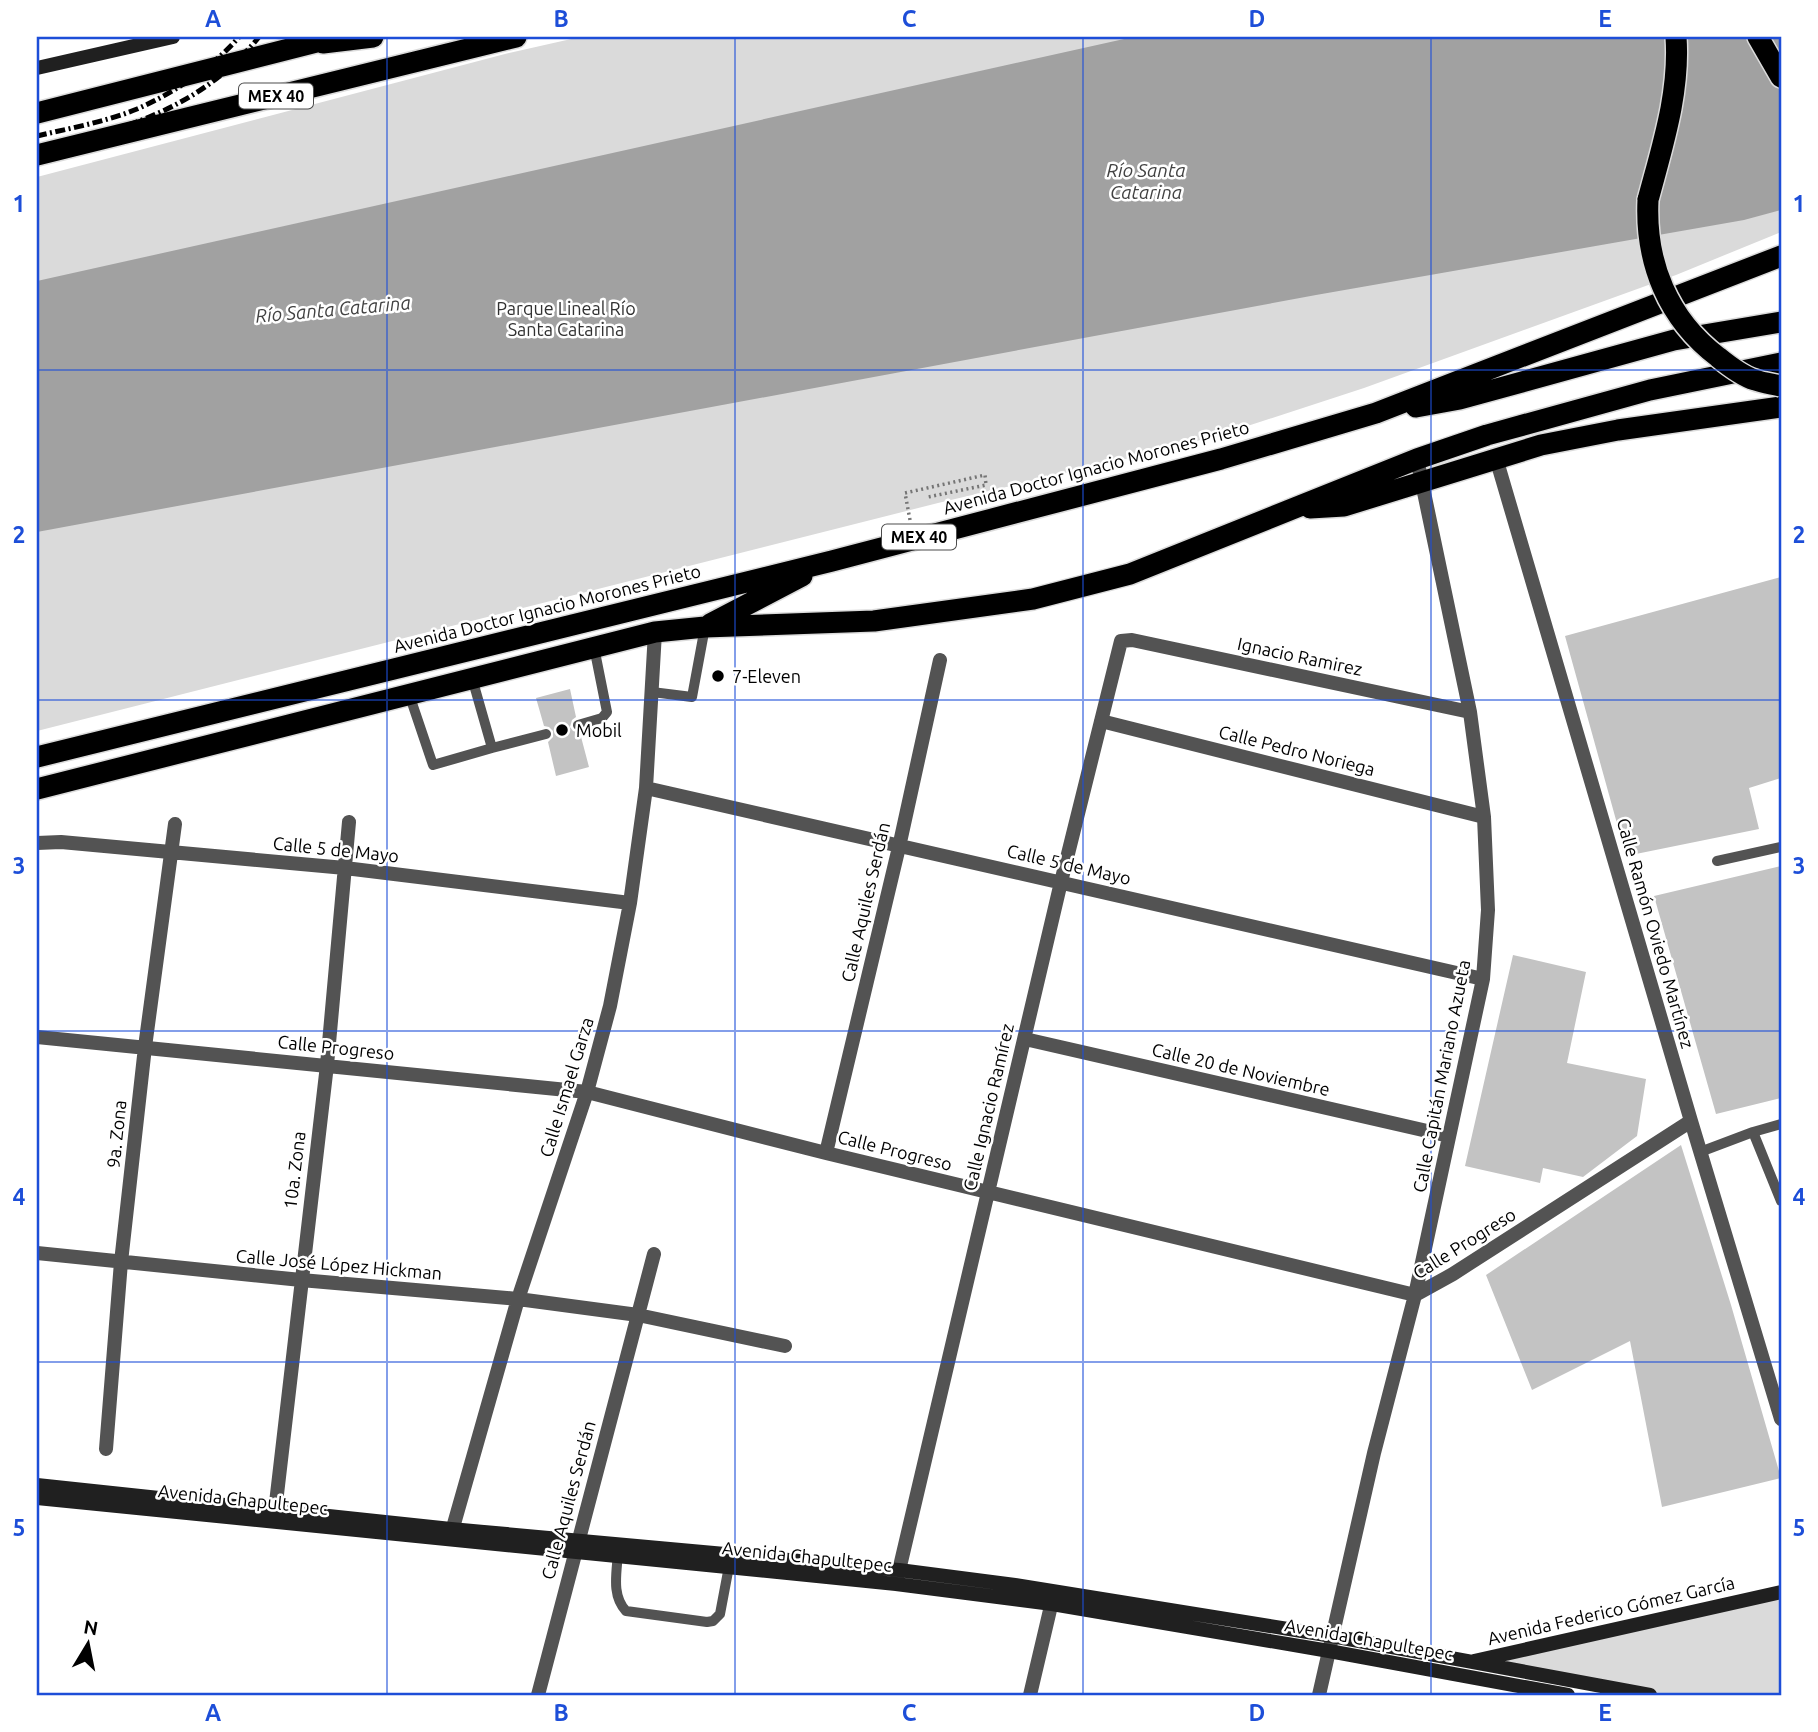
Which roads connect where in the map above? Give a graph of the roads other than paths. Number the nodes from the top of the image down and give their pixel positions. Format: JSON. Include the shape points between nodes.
{"nodes":[{"id":1,"x":173,"y":37,"type":"edge"},
{"id":2,"x":336,"y":37,"type":"edge"},
{"id":3,"x":373,"y":37,"type":"edge"},
{"id":4,"x":516,"y":37,"type":"edge"},
{"id":5,"x":1676,"y":37,"type":"edge"},
{"id":6,"x":1758,"y":37,"type":"edge"},
{"id":7,"x":297,"y":47,"type":"junction"},
{"id":8,"x":37,"y":68,"type":"edge"},
{"id":9,"x":1781,"y":77,"type":"edge"},
{"id":10,"x":37,"y":113,"type":"edge"},
{"id":11,"x":37,"y":155,"type":"edge"},
{"id":12,"x":1781,"y":256,"type":"edge"},
{"id":13,"x":1781,"y":322,"type":"edge"},
{"id":14,"x":1781,"y":363,"type":"edge"},
{"id":15,"x":1781,"y":386,"type":"edge"},
{"id":16,"x":1781,"y":407,"type":"edge"},
{"id":17,"x":1376,"y":413,"type":"junction"},
{"id":18,"x":1417,"y":458,"type":"junction"},
{"id":19,"x":1496,"y":458,"type":"junction"},
{"id":20,"x":1421,"y":480,"type":"junction"},
{"id":21,"x":1290,"y":509,"type":"junction"},
{"id":22,"x":832,"y":561,"type":"junction"},
{"id":23,"x":705,"y":627,"type":"junction"},
{"id":24,"x":655,"y":632,"type":"junction"},
{"id":25,"x":1121,"y":641,"type":"joint"},
{"id":26,"x":594,"y":647,"type":"junction"},
{"id":27,"x":940,"y":660,"type":"dead end"},
{"id":28,"x":472,"y":678,"type":"junction"},
{"id":29,"x":652,"y":692,"type":"junction"},
{"id":30,"x":410,"y":694,"type":"junction"},
{"id":31,"x":1470,"y":712,"type":"junction"},
{"id":32,"x":1101,"y":721,"type":"junction"},
{"id":33,"x":578,"y":725,"type":"dead end"},
{"id":34,"x":546,"y":734,"type":"dead end"},
{"id":35,"x":492,"y":748,"type":"junction"},
{"id":36,"x":37,"y":757,"type":"edge"},
{"id":37,"x":646,"y":788,"type":"junction"},
{"id":38,"x":37,"y":789,"type":"edge"},
{"id":39,"x":1485,"y":817,"type":"junction"},
{"id":40,"x":349,"y":822,"type":"dead end"},
{"id":41,"x":175,"y":824,"type":"dead end"},
{"id":42,"x":37,"y":843,"type":"edge"},
{"id":43,"x":899,"y":846,"type":"junction"},
{"id":44,"x":1781,"y":847,"type":"edge"},
{"id":45,"x":172,"y":852,"type":"junction"},
{"id":46,"x":1717,"y":861,"type":"dead end"},
{"id":47,"x":345,"y":868,"type":"junction"},
{"id":48,"x":1060,"y":882,"type":"junction"},
{"id":49,"x":630,"y":903,"type":"junction"},
{"id":50,"x":1483,"y":979,"type":"junction"},
{"id":51,"x":37,"y":1037,"type":"edge"},
{"id":52,"x":1025,"y":1039,"type":"junction"},
{"id":53,"x":145,"y":1047,"type":"junction"},
{"id":54,"x":327,"y":1065,"type":"junction"},
{"id":55,"x":587,"y":1091,"type":"junction"},
{"id":56,"x":1691,"y":1121,"type":"junction"},
{"id":57,"x":1781,"y":1124,"type":"edge"},
{"id":58,"x":1753,"y":1132,"type":"junction"},
{"id":59,"x":1449,"y":1136,"type":"junction"},
{"id":60,"x":1700,"y":1152,"type":"junction"},
{"id":61,"x":826,"y":1153,"type":"junction"},
{"id":62,"x":988,"y":1192,"type":"junction"},
{"id":63,"x":1781,"y":1201,"type":"edge"},
{"id":64,"x":37,"y":1253,"type":"edge"},
{"id":65,"x":654,"y":1254,"type":"dead end"},
{"id":66,"x":121,"y":1262,"type":"junction"},
{"id":67,"x":301,"y":1280,"type":"junction"},
{"id":68,"x":1415,"y":1295,"type":"junction"},
{"id":69,"x":518,"y":1299,"type":"junction"},
{"id":70,"x":638,"y":1315,"type":"junction"},
{"id":71,"x":785,"y":1346,"type":"dead end"},
{"id":72,"x":1781,"y":1419,"type":"edge"},
{"id":73,"x":106,"y":1449,"type":"dead end"},
{"id":74,"x":37,"y":1485,"type":"edge"},
{"id":75,"x":37,"y":1498,"type":"edge"},
{"id":76,"x":275,"y":1515,"type":"junction"},
{"id":77,"x":450,"y":1534,"type":"junction"},
{"id":78,"x":575,"y":1546,"type":"junction"},
{"id":79,"x":618,"y":1551,"type":"junction"},
{"id":80,"x":729,"y":1561,"type":"junction"},
{"id":81,"x":898,"y":1577,"type":"junction"},
{"id":82,"x":1781,"y":1592,"type":"edge"},
{"id":83,"x":1053,"y":1598,"type":"junction"},
{"id":84,"x":1330,"y":1643,"type":"junction"},
{"id":85,"x":1468,"y":1662,"type":"junction"},
{"id":86,"x":1452,"y":1673,"type":"junction"},
{"id":87,"x":1634,"y":1694,"type":"edge"},
{"id":88,"x":538,"y":1695,"type":"edge"},
{"id":89,"x":1030,"y":1695,"type":"edge"},
{"id":90,"x":1319,"y":1695,"type":"edge"},
{"id":91,"x":1568,"y":1695,"type":"edge"},
{"id":92,"x":1650,"y":1695,"type":"edge"}],
"edges":[{"from":1,"to":8,"type":"main road"},
{"from":2,"to":7,"type":"highway","number":"MEX 40"},
{"from":3,"to":7,"type":"highway"},
{"from":4,"to":11,"type":"highway","number":"MEX 40"},
{"from":5,"to":15,"type":"highway","bridge":true,"via":[[1672,109],[1648,200],[1654,267],[1673,309],[1704,347],[1754,380]]},
{"from":6,"to":9,"type":"highway"},
{"from":7,"to":10,"type":"highway","number":"MEX 40"},
{"from":12,"to":17,"type":"highway","name":"Avenida Doctor Ignacio Morones Prieto","number":"MEX 40"},
{"from":13,"to":17,"type":"highway","via":[[1674,340],[1460,399]]},
{"from":14,"to":18,"type":"highway","via":[[1650,390]]},
{"from":16,"to":19,"type":"highway","via":[[1618,430],[1541,444]]},
{"from":17,"to":22,"type":"highway","name":"Avenida Doctor Ignacio Morones Prieto","number":"MEX 40","via":[[1221,459]]},
{"from":18,"to":20,"type":"street","name":"Calle Capitán Mariano Azueta"},
{"from":18,"to":21,"type":"highway"},
{"from":19,"to":20,"type":"highway"},
{"from":19,"to":56,"type":"street","name":"Calle Ramón Oviedo Martínez"},
{"from":20,"to":21,"type":"highway","via":[[1345,506]]},
{"from":20,"to":31,"type":"street","name":"Calle Capitán Mariano Azueta"},
{"from":21,"to":23,"type":"highway","via":[[1130,574],[1032,599],[874,621]]},
{"from":22,"to":23,"type":"highway"},
{"from":22,"to":36,"type":"highway","name":"Avenida Doctor Ignacio Morones Prieto","number":"MEX 40"},
{"from":23,"to":24,"type":"highway"},
{"from":23,"to":29,"type":"lane","via":[[692,697]]},
{"from":24,"to":26,"type":"highway"},
{"from":24,"to":29,"type":"street","name":"Calle Ismael Garza"},
{"from":25,"to":31,"type":"street","name":"Ignacio Ramirez"},
{"from":25,"to":32,"type":"street","name":"Calle Ignacio Ramírez"},
{"from":26,"to":28,"type":"highway"},
{"from":26,"to":33,"type":"lane","via":[[607,712]]},
{"from":27,"to":43,"type":"street","name":"Calle Aquiles Serdán"},
{"from":28,"to":30,"type":"highway"},
{"from":28,"to":35,"type":"lane"},
{"from":29,"to":37,"type":"street","name":"Calle Ismael Garza"},
{"from":30,"to":35,"type":"lane","via":[[433,765]]},
{"from":30,"to":38,"type":"highway"},
{"from":31,"to":39,"type":"street","name":"Calle Capitán Mariano Azueta"},
{"from":32,"to":39,"type":"street","name":"Calle Pedro Noriega"},
{"from":32,"to":48,"type":"street","name":"Calle Ignacio Ramírez"},
{"from":34,"to":35,"type":"lane"},
{"from":37,"to":43,"type":"street","name":"Calle 5 de Mayo"},
{"from":37,"to":49,"type":"street","name":"Calle Ismael Garza"},
{"from":39,"to":50,"type":"street","name":"Calle Capitán Mariano Azueta","via":[[1488,910]]},
{"from":40,"to":47,"type":"street","name":"10a. Zona"},
{"from":41,"to":45,"type":"street","name":"9a. Zona"},
{"from":42,"to":45,"type":"street","name":"Calle 5 de Mayo"},
{"from":43,"to":48,"type":"street","name":"Calle 5 de Mayo"},
{"from":43,"to":61,"type":"street","name":"Calle Aquiles Serdán"},
{"from":44,"to":46,"type":"lane"},
{"from":45,"to":47,"type":"street","name":"Calle 5 de Mayo"},
{"from":45,"to":53,"type":"street","name":"9a. Zona"},
{"from":47,"to":49,"type":"street","name":"Calle 5 de Mayo"},
{"from":47,"to":54,"type":"street","name":"10a. Zona"},
{"from":48,"to":50,"type":"street","name":"Calle 5 de Mayo"},
{"from":48,"to":52,"type":"street","name":"Calle Ignacio Ramírez"},
{"from":49,"to":55,"type":"street","name":"Calle Ismael Garza"},
{"from":50,"to":59,"type":"street","name":"Calle Capitán Mariano Azueta"},
{"from":51,"to":53,"type":"street","name":"Calle Progreso"},
{"from":52,"to":59,"type":"street","name":"Calle 20 de Noviembre"},
{"from":52,"to":62,"type":"street","name":"Calle Ignacio Ramírez"},
{"from":53,"to":54,"type":"street","name":"Calle Progreso"},
{"from":53,"to":66,"type":"street","name":"9a. Zona"},
{"from":54,"to":55,"type":"street","name":"Calle Progreso"},
{"from":54,"to":67,"type":"street","name":"10a. Zona"},
{"from":55,"to":61,"type":"street","name":"Calle Progreso"},
{"from":55,"to":69,"type":"street","name":"Calle Ismael Garza"},
{"from":56,"to":60,"type":"street","name":"Calle Ramón Oviedo Martínez"},
{"from":56,"to":68,"type":"street","name":"Calle Progreso"},
{"from":57,"to":58,"type":"lane"},
{"from":58,"to":60,"type":"lane"},
{"from":58,"to":63,"type":"lane"},
{"from":59,"to":68,"type":"street","name":"Calle Capitán Mariano Azueta"},
{"from":60,"to":72,"type":"street","name":"Calle Ramón Oviedo Martínez"},
{"from":61,"to":62,"type":"street","name":"Calle Progreso"},
{"from":62,"to":68,"type":"street","name":"Calle Progreso"},
{"from":62,"to":81,"type":"street","name":"Calle Ignacio Ramírez"},
{"from":64,"to":66,"type":"street","name":"Calle José López Hickman"},
{"from":65,"to":70,"type":"street","name":"Calle Aquiles Serdán"},
{"from":66,"to":67,"type":"street","name":"Calle José López Hickman"},
{"from":66,"to":73,"type":"street","name":"9a. Zona"},
{"from":67,"to":69,"type":"street","name":"Calle José López Hickman"},
{"from":67,"to":76,"type":"street","name":"10a. Zona"},
{"from":68,"to":84,"type":"street","name":"Calle Capitán Mariano Azueta"},
{"from":69,"to":70,"type":"street","name":"Calle José López Hickman"},
{"from":69,"to":77,"type":"street","name":"Calle Ismael Garza"},
{"from":70,"to":71,"type":"street","name":"Calle José López Hickman"},
{"from":70,"to":78,"type":"street","name":"Calle Aquiles Serdán"},
{"from":74,"to":76,"type":"main road"},
{"from":75,"to":76,"type":"main road","name":"Avenida Chapultepec"},
{"from":76,"to":77,"type":"main road","name":"Avenida Chapultepec"},
{"from":77,"to":78,"type":"main road","name":"Avenida Chapultepec"},
{"from":78,"to":79,"type":"main road","name":"Avenida Chapultepec"},
{"from":78,"to":88,"type":"street","name":"Calle Aquiles Serdán"},
{"from":79,"to":80,"type":"main road","name":"Avenida Chapultepec"},
{"from":79,"to":80,"type":"lane","via":[[616,1594],[626,1611],[707,1622],[720,1614]]},
{"from":80,"to":81,"type":"main road","name":"Avenida Chapultepec"},
{"from":81,"to":83,"type":"main road","name":"Avenida Chapultepec"},
{"from":82,"to":85,"type":"main road","name":"Avenida Federico Gómez García"},
{"from":83,"to":84,"type":"main road","name":"Avenida Chapultepec"},
{"from":83,"to":89,"type":"street"},
{"from":84,"to":85,"type":"main road"},
{"from":84,"to":86,"type":"main road","name":"Avenida Chapultepec"},
{"from":84,"to":90,"type":"street","name":"Calle Capitán Mariano Azueta"},
{"from":85,"to":86,"type":"main road","name":"Avenida Federico Gómez García"},
{"from":85,"to":87,"type":"main road"},
{"from":86,"to":91,"type":"main road","name":"Avenida Chapultepec"},
{"from":87,"to":92,"type":"main road"}]}
